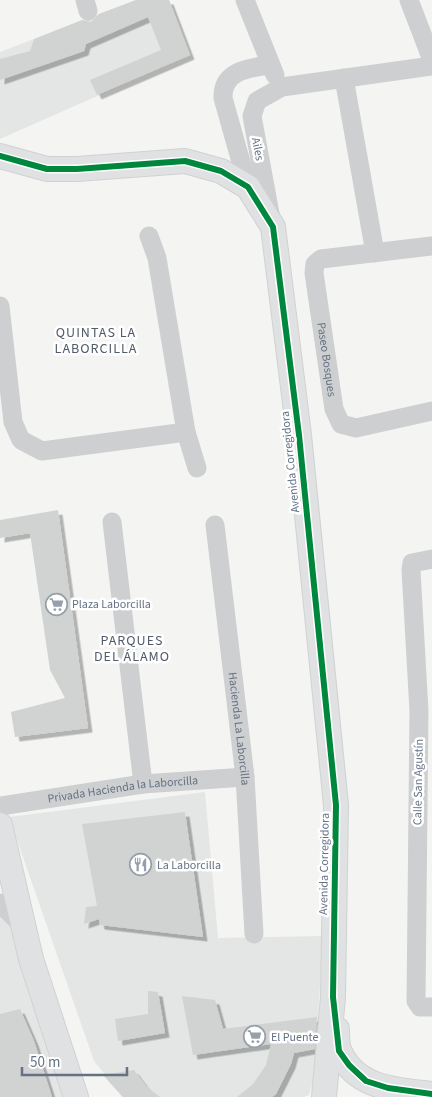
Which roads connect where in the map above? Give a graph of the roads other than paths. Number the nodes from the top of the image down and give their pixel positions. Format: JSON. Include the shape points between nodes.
{"nodes":[{"id":1,"x":245,"y":0,"type":"edge"},
{"id":2,"x":409,"y":0,"type":"edge"},
{"id":3,"x":432,"y":60,"type":"edge"},
{"id":4,"x":269,"y":65,"type":"junction"},
{"id":5,"x":432,"y":66,"type":"edge"},
{"id":6,"x":344,"y":78,"type":"junction"},
{"id":7,"x":282,"y":87,"type":"junction"},
{"id":8,"x":0,"y":156,"type":"edge"},
{"id":9,"x":240,"y":161,"type":"junction"},
{"id":10,"x":261,"y":162,"type":"junction"},
{"id":11,"x":248,"y":187,"type":"junction"},
{"id":12,"x":273,"y":227,"type":"junction"},
{"id":13,"x":148,"y":236,"type":"dead end"},
{"id":14,"x":432,"y":246,"type":"edge"},
{"id":15,"x":375,"y":253,"type":"junction"},
{"id":16,"x":0,"y":306,"type":"edge"},
{"id":17,"x":432,"y":411,"type":"edge"},
{"id":18,"x":186,"y":432,"type":"junction"},
{"id":19,"x":197,"y":468,"type":"dead end"},
{"id":20,"x":112,"y":522,"type":"dead end"},
{"id":21,"x":215,"y":525,"type":"dead end"},
{"id":22,"x":432,"y":559,"type":"edge"},
{"id":23,"x":426,"y":710,"type":"edge"},
{"id":24,"x":245,"y":777,"type":"junction"},
{"id":25,"x":143,"y":784,"type":"junction"},
{"id":26,"x":0,"y":806,"type":"edge"},
{"id":27,"x":0,"y":825,"type":"edge"},
{"id":28,"x":424,"y":858,"type":"edge"},
{"id":29,"x":0,"y":903,"type":"edge"},
{"id":30,"x":24,"y":926,"type":"junction"},
{"id":31,"x":254,"y":934,"type":"dead end"},
{"id":32,"x":333,"y":997,"type":"junction"},
{"id":33,"x":432,"y":1007,"type":"edge"},
{"id":34,"x":57,"y":1034,"type":"junction"},
{"id":35,"x":78,"y":1072,"type":"joint"},
{"id":36,"x":432,"y":1094,"type":"edge"},
{"id":37,"x":76,"y":1097,"type":"edge"},
{"id":38,"x":94,"y":1097,"type":"edge"},
{"id":39,"x":324,"y":1097,"type":"edge"}],
"edges":[{"from":1,"to":4,"type":"street"},
{"from":2,"to":3,"type":"street"},
{"from":4,"to":7,"type":"street"},
{"from":4,"to":9,"type":"street","via":[[235,73],[223,89]]},
{"from":5,"to":6,"type":"street","name":"Ailes"},
{"from":6,"to":7,"type":"street","name":"Ailes"},
{"from":6,"to":15,"type":"street"},
{"from":7,"to":10,"type":"street","name":"Ailes","via":[[262,97],[253,108]]},
{"from":8,"to":11,"type":"main road","name":"Avenida Corregidora","via":[[48,169],[185,161],[221,170]]},
{"from":9,"to":10,"type":"street"},
{"from":9,"to":11,"type":"street"},
{"from":10,"to":12,"type":"street","name":"Ailes"},
{"from":11,"to":12,"type":"main road","name":"Avenida Corregidora"},
{"from":12,"to":32,"type":"main road","name":"Avenida Corregidora","via":[[299,435],[336,805]]},
{"from":13,"to":18,"type":"street","via":[[157,258]]},
{"from":14,"to":15,"type":"street","name":"Paseo Bosques"},
{"from":15,"to":17,"type":"street","name":"Paseo Bosques","via":[[321,259],[315,264],[334,410],[341,424],[356,428]]},
{"from":16,"to":18,"type":"street","via":[[13,422],[21,440],[42,451]]},
{"from":18,"to":19,"type":"street"},
{"from":20,"to":25,"type":"street"},
{"from":21,"to":24,"type":"street","name":"Hacienda La Laborcilla"},
{"from":22,"to":23,"type":"street","name":"Calle San Agustín","via":[[412,564],[411,570]]},
{"from":23,"to":28,"type":"street","name":"Calle San Agustín"},
{"from":24,"to":25,"type":"street","name":"Privada Hacienda la Laborcilla"},
{"from":24,"to":31,"type":"street","name":"Hacienda La Laborcilla"},
{"from":25,"to":26,"type":"street","name":"Privada Hacienda la Laborcilla"},
{"from":27,"to":30,"type":"main road"},
{"from":28,"to":33,"type":"street","name":"Calle San Agustín","via":[[416,1001],[420,1007]]},
{"from":29,"to":30,"type":"street"},
{"from":30,"to":34,"type":"main road","via":[[39,984]]},
{"from":32,"to":36,"type":"main road","via":[[339,1051],[354,1070],[366,1081],[388,1088]]},
{"from":32,"to":39,"type":"main road","name":"Avenida Corregidora"},
{"from":34,"to":35,"type":"street"},
{"from":34,"to":37,"type":"main road"},
{"from":35,"to":38,"type":"main road"}]}
